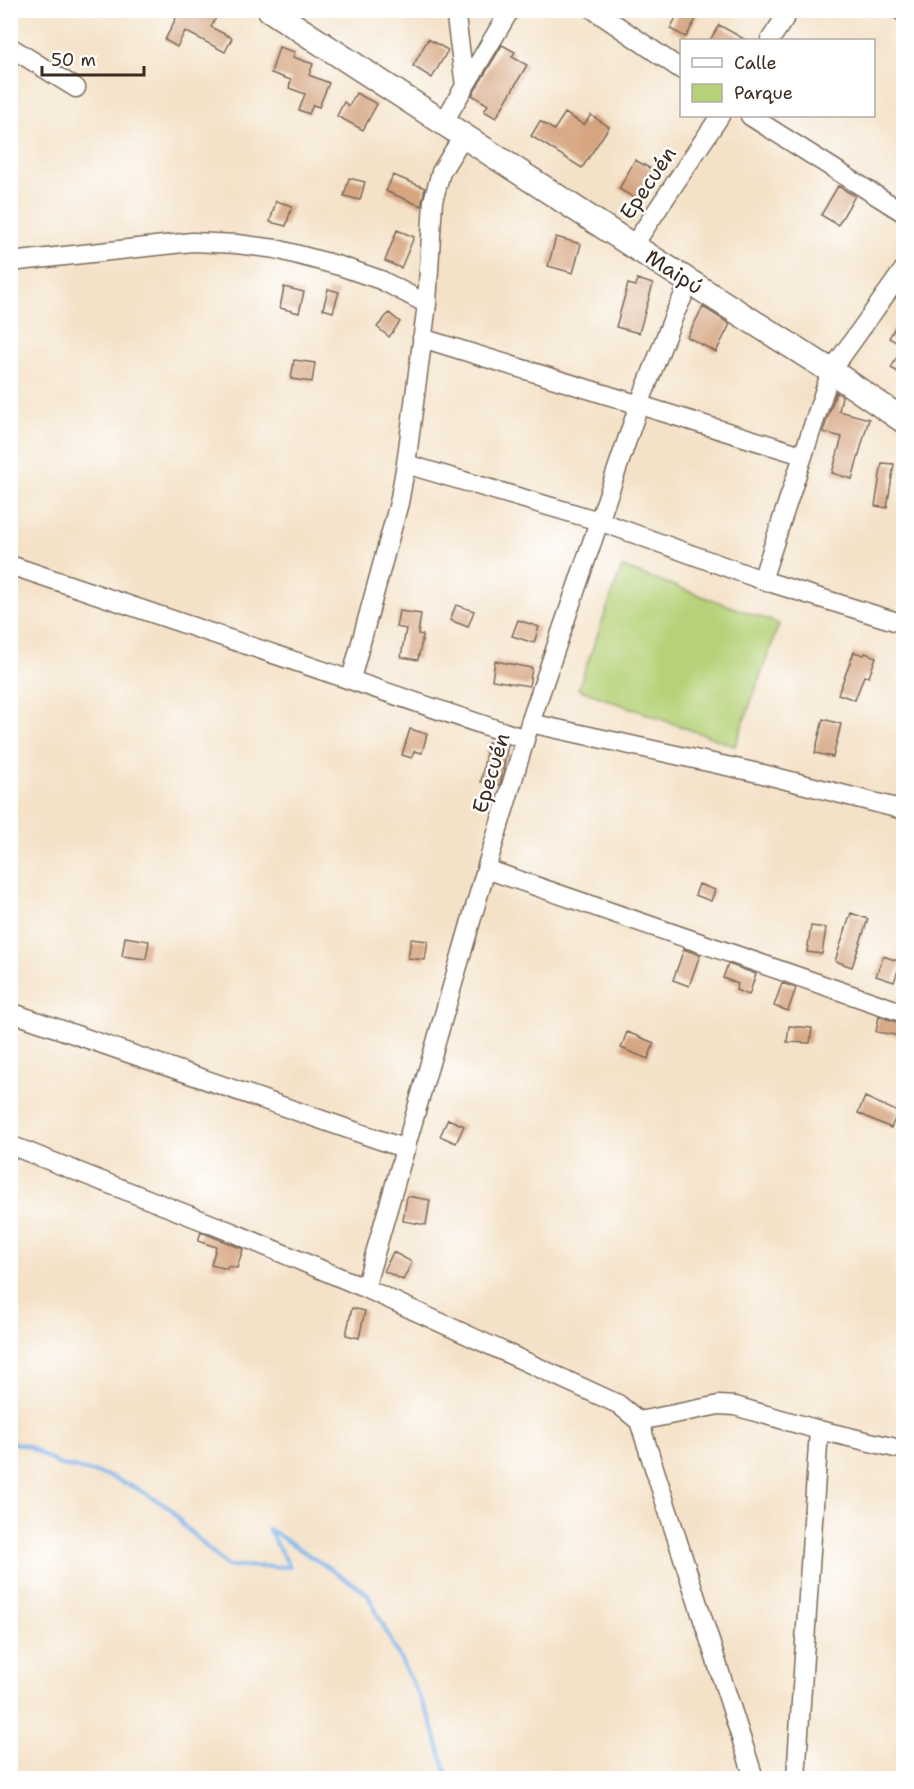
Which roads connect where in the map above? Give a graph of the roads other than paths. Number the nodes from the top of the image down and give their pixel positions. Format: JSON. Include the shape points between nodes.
{"nodes":[{"id":1,"x":270,"y":10,"type":"edge"},
{"id":2,"x":455,"y":10,"type":"edge"},
{"id":3,"x":510,"y":10,"type":"edge"},
{"id":4,"x":594,"y":10,"type":"edge"},
{"id":5,"x":790,"y":10,"type":"edge"},
{"id":6,"x":771,"y":39,"type":"edge"},
{"id":7,"x":10,"y":46,"type":"edge"},
{"id":8,"x":680,"y":69,"type":"edge"},
{"id":9,"x":465,"y":86,"type":"junction"},
{"id":10,"x":76,"y":88,"type":"dead end"},
{"id":11,"x":719,"y":117,"type":"edge"},
{"id":12,"x":752,"y":117,"type":"edge"},
{"id":13,"x":453,"y":130,"type":"junction"},
{"id":14,"x":903,"y":213,"type":"edge"},
{"id":15,"x":633,"y":246,"type":"junction"},
{"id":16,"x":10,"y":262,"type":"edge"},
{"id":17,"x":903,"y":269,"type":"edge"},
{"id":18,"x":690,"y":282,"type":"junction"},
{"id":19,"x":427,"y":304,"type":"junction"},
{"id":20,"x":422,"y":338,"type":"junction"},
{"id":21,"x":831,"y":371,"type":"junction"},
{"id":22,"x":639,"y":405,"type":"junction"},
{"id":23,"x":903,"y":421,"type":"edge"},
{"id":24,"x":802,"y":455,"type":"junction"},
{"id":25,"x":406,"y":464,"type":"junction"},
{"id":26,"x":599,"y":521,"type":"junction"},
{"id":27,"x":10,"y":565,"type":"edge"},
{"id":28,"x":762,"y":580,"type":"junction"},
{"id":29,"x":903,"y":624,"type":"edge"},
{"id":30,"x":351,"y":679,"type":"junction"},
{"id":31,"x":527,"y":731,"type":"junction"},
{"id":32,"x":903,"y":810,"type":"edge"},
{"id":33,"x":486,"y":869,"type":"junction"},
{"id":34,"x":10,"y":1012,"type":"edge"},
{"id":35,"x":903,"y":1013,"type":"edge"},
{"id":36,"x":10,"y":1145,"type":"edge"},
{"id":37,"x":406,"y":1149,"type":"junction"},
{"id":38,"x":365,"y":1288,"type":"junction"},
{"id":39,"x":639,"y":1421,"type":"junction"},
{"id":40,"x":819,"y":1430,"type":"junction"},
{"id":41,"x":903,"y":1450,"type":"edge"},
{"id":42,"x":754,"y":1779,"type":"edge"},
{"id":43,"x":796,"y":1779,"type":"edge"}],
"edges":[{"from":1,"to":13,"type":"main road","name":"Maipú"},
{"from":2,"to":9,"type":"street"},
{"from":3,"to":9,"type":"street"},
{"from":4,"to":8,"type":"street"},
{"from":5,"to":6,"type":"street"},
{"from":7,"to":10,"type":"street"},
{"from":9,"to":13,"type":"street"},
{"from":11,"to":15,"type":"street","name":"Epecuén"},
{"from":12,"to":14,"type":"street"},
{"from":13,"to":15,"type":"main road","name":"Maipú"},
{"from":13,"to":19,"type":"street","via":[[433,201]]},
{"from":15,"to":18,"type":"main road","name":"Maipú"},
{"from":16,"to":19,"type":"street","via":[[192,243],[237,244],[276,249],[340,266],[381,280]]},
{"from":17,"to":21,"type":"street"},
{"from":18,"to":21,"type":"main road","name":"Maipú"},
{"from":18,"to":22,"type":"street","name":"Epecuén"},
{"from":19,"to":20,"type":"street"},
{"from":20,"to":22,"type":"street"},
{"from":20,"to":25,"type":"street"},
{"from":21,"to":23,"type":"main road","name":"Maipú"},
{"from":21,"to":24,"type":"street"},
{"from":22,"to":24,"type":"street"},
{"from":22,"to":26,"type":"street","name":"Epecuén"},
{"from":24,"to":28,"type":"street"},
{"from":25,"to":26,"type":"street"},
{"from":25,"to":30,"type":"street"},
{"from":26,"to":28,"type":"street"},
{"from":26,"to":31,"type":"street","name":"Epecuén"},
{"from":27,"to":30,"type":"street"},
{"from":28,"to":29,"type":"street"},
{"from":30,"to":31,"type":"street"},
{"from":31,"to":32,"type":"street","via":[[763,774]]},
{"from":31,"to":33,"type":"street","name":"Epecuén"},
{"from":33,"to":35,"type":"street"},
{"from":33,"to":37,"type":"street","name":"Epecuén"},
{"from":34,"to":37,"type":"street"},
{"from":36,"to":38,"type":"street"},
{"from":37,"to":38,"type":"street","name":"Epecuén"},
{"from":38,"to":39,"type":"street","via":[[618,1404]]},
{"from":39,"to":40,"type":"street","via":[[720,1405]]},
{"from":39,"to":42,"type":"street"},
{"from":40,"to":41,"type":"street"},
{"from":40,"to":43,"type":"street"}]}
